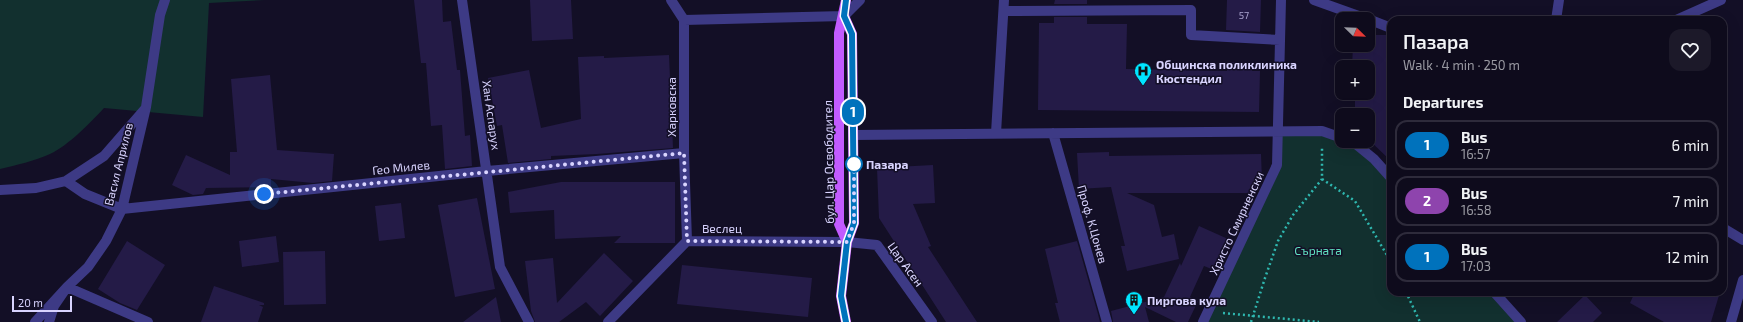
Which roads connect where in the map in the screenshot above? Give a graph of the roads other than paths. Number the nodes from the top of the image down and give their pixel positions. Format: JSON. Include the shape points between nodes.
{"nodes":[{"id":1,"x":165,"y":0,"type":"edge"},
{"id":2,"x":462,"y":0,"type":"edge"},
{"id":3,"x":671,"y":0,"type":"edge"},
{"id":4,"x":846,"y":0,"type":"edge"},
{"id":5,"x":860,"y":0,"type":"edge"},
{"id":6,"x":1004,"y":0,"type":"edge"},
{"id":7,"x":1280,"y":0,"type":"edge"},
{"id":8,"x":1314,"y":0,"type":"edge"},
{"id":9,"x":1559,"y":0,"type":"edge"},
{"id":10,"x":1721,"y":0,"type":"edge"},
{"id":11,"x":1004,"y":12,"type":"junction"},
{"id":12,"x":1347,"y":12,"type":"edge"},
{"id":13,"x":844,"y":16,"type":"junction"},
{"id":14,"x":1557,"y":16,"type":"edge"},
{"id":15,"x":1685,"y":16,"type":"edge"},
{"id":16,"x":684,"y":20,"type":"junction"},
{"id":17,"x":1375,"y":22,"type":"edge"},
{"id":18,"x":1387,"y":26,"type":"edge"},
{"id":19,"x":1280,"y":40,"type":"junction"},
{"id":20,"x":146,"y":107,"type":"junction"},
{"id":21,"x":1278,"y":132,"type":"junction"},
{"id":22,"x":996,"y":133,"type":"junction"},
{"id":23,"x":1054,"y":133,"type":"junction"},
{"id":24,"x":853,"y":135,"type":"junction"},
{"id":25,"x":1335,"y":136,"type":"edge"},
{"id":26,"x":1361,"y":148,"type":"edge"},
{"id":27,"x":684,"y":153,"type":"junction"},
{"id":28,"x":487,"y":171,"type":"junction"},
{"id":29,"x":1387,"y":174,"type":"edge"},
{"id":30,"x":66,"y":181,"type":"junction"},
{"id":31,"x":0,"y":190,"type":"edge"},
{"id":32,"x":122,"y":209,"type":"junction"},
{"id":33,"x":1727,"y":230,"type":"edge"},
{"id":34,"x":1743,"y":240,"type":"edge"},
{"id":35,"x":687,"y":241,"type":"junction"},
{"id":36,"x":847,"y":242,"type":"junction"},
{"id":37,"x":1743,"y":280,"type":"edge"},
{"id":38,"x":67,"y":287,"type":"junction"},
{"id":39,"x":1498,"y":296,"type":"edge"},
{"id":40,"x":35,"y":322,"type":"edge"},
{"id":41,"x":49,"y":322,"type":"edge"},
{"id":42,"x":148,"y":322,"type":"edge"},
{"id":43,"x":529,"y":322,"type":"edge"},
{"id":44,"x":608,"y":322,"type":"edge"},
{"id":45,"x":846,"y":322,"type":"edge"},
{"id":46,"x":932,"y":322,"type":"edge"},
{"id":47,"x":1107,"y":322,"type":"edge"},
{"id":48,"x":1203,"y":322,"type":"edge"},
{"id":49,"x":1521,"y":322,"type":"edge"},
{"id":50,"x":1731,"y":322,"type":"edge"}],
"edges":[{"from":1,"to":20,"type":"street","name":"Васил Априлов","via":[[160,15]]},
{"from":2,"to":28,"type":"street","name":"Хан Аспарух"},
{"from":3,"to":16,"type":"street"},
{"from":4,"to":13,"type":"main road","name":"бул. Цар Освободител"},
{"from":5,"to":13,"type":"street"},
{"from":6,"to":11,"type":"street"},
{"from":7,"to":19,"type":"street","name":"Христо Смирненски"},
{"from":8,"to":12,"type":"street"},
{"from":9,"to":14,"type":"street"},
{"from":10,"to":15,"type":"street"},
{"from":11,"to":19,"type":"street","via":[[1191,10],[1191,35]]},
{"from":11,"to":22,"type":"street"},
{"from":13,"to":16,"type":"street"},
{"from":13,"to":24,"type":"main road","via":[[852,34]]},
{"from":13,"to":36,"type":"main road","name":"бул. Цар Освободител","via":[[839,33],[839,224]]},
{"from":16,"to":27,"type":"street","name":"Харковска"},
{"from":17,"to":18,"type":"street"},
{"from":19,"to":21,"type":"street","name":"Христо Смирненски"},
{"from":20,"to":30,"type":"street","via":[[104,156]]},
{"from":20,"to":32,"type":"street","name":"Васил Априлов"},
{"from":21,"to":23,"type":"street"},
{"from":21,"to":25,"type":"street","via":[[1322,131]]},
{"from":21,"to":48,"type":"street","name":"Христо Смирненски","via":[[1277,165]]},
{"from":22,"to":23,"type":"street"},
{"from":22,"to":24,"type":"street"},
{"from":23,"to":47,"type":"street","name":"Проф. К.Цонев"},
{"from":24,"to":36,"type":"main road","via":[[854,223]]},
{"from":26,"to":29,"type":"street"},
{"from":27,"to":28,"type":"street","name":"Гео Милев"},
{"from":27,"to":35,"type":"street","name":"Харковска"},
{"from":28,"to":32,"type":"street","name":"Гео Милев"},
{"from":28,"to":43,"type":"street","name":"Хан Аспарух","via":[[500,267]]},
{"from":30,"to":31,"type":"street","via":[[36,188]]},
{"from":30,"to":32,"type":"street","via":[[85,194]]},
{"from":32,"to":38,"type":"street","name":"Васил Априлов","via":[[106,241],[88,267]]},
{"from":33,"to":34,"type":"street"},
{"from":35,"to":36,"type":"street","name":"Веслец"},
{"from":35,"to":44,"type":"street","name":"Веслец"},
{"from":36,"to":45,"type":"main road","name":"бул. Цар Освободител","via":[[841,296]]},
{"from":36,"to":46,"type":"street","name":"Цар Асен","via":[[877,245]]},
{"from":37,"to":50,"type":"street"},
{"from":38,"to":40,"type":"street"},
{"from":38,"to":41,"type":"street","name":"Васил Априлов","via":[[54,306]]},
{"from":38,"to":42,"type":"street"},
{"from":39,"to":49,"type":"street"}]}
